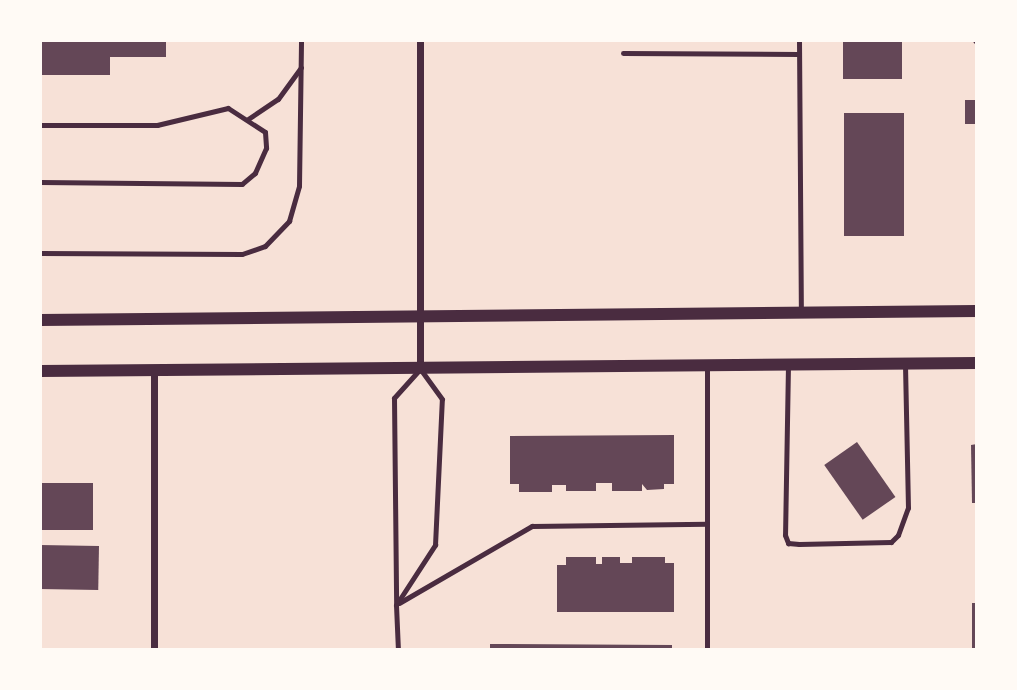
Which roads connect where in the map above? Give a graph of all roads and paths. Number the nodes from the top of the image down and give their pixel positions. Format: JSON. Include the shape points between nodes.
{"nodes":[{"id":1,"x":301,"y":40,"type":"edge"},
{"id":2,"x":420,"y":40,"type":"edge"},
{"id":3,"x":799,"y":40,"type":"edge"},
{"id":4,"x":623,"y":53,"type":"dead end"},
{"id":5,"x":799,"y":54,"type":"junction"},
{"id":6,"x":301,"y":67,"type":"junction"},
{"id":7,"x":248,"y":119,"type":"junction"},
{"id":8,"x":40,"y":125,"type":"edge"},
{"id":9,"x":40,"y":182,"type":"edge"},
{"id":10,"x":40,"y":253,"type":"edge"},
{"id":11,"x":977,"y":311,"type":"edge"},
{"id":12,"x":801,"y":313,"type":"junction"},
{"id":13,"x":419,"y":317,"type":"junction"},
{"id":14,"x":40,"y":320,"type":"edge"},
{"id":15,"x":905,"y":363,"type":"junction"},
{"id":16,"x":977,"y":363,"type":"edge"},
{"id":17,"x":788,"y":365,"type":"junction"},
{"id":18,"x":707,"y":366,"type":"junction"},
{"id":19,"x":419,"y":369,"type":"junction"},
{"id":20,"x":154,"y":370,"type":"junction"},
{"id":21,"x":40,"y":371,"type":"edge"},
{"id":22,"x":707,"y":523,"type":"junction"},
{"id":23,"x":396,"y":605,"type":"junction"},
{"id":24,"x":154,"y":650,"type":"edge"},
{"id":25,"x":398,"y":650,"type":"edge"},
{"id":26,"x":707,"y":650,"type":"edge"}],
"edges":[{"from":1,"to":6,"type":"lane"},
{"from":2,"to":13,"type":"street"},
{"from":3,"to":5,"type":"lane"},
{"from":4,"to":5,"type":"lane"},
{"from":5,"to":12,"type":"lane"},
{"from":6,"to":7,"type":"lane","via":[[278,99]]},
{"from":6,"to":10,"type":"lane","via":[[299,186],[289,221],[265,246],[242,254]]},
{"from":7,"to":8,"type":"lane","via":[[228,108],[158,125]]},
{"from":7,"to":9,"type":"lane","via":[[265,132],[266,148],[255,173],[242,184]]},
{"from":11,"to":12,"type":"street"},
{"from":12,"to":13,"type":"street"},
{"from":13,"to":14,"type":"street"},
{"from":13,"to":19,"type":"street"},
{"from":15,"to":16,"type":"street"},
{"from":15,"to":17,"type":"street"},
{"from":15,"to":17,"type":"lane","via":[[908,508],[898,536],[891,542],[799,544],[788,543],[785,536]]},
{"from":17,"to":18,"type":"street"},
{"from":18,"to":19,"type":"street"},
{"from":18,"to":22,"type":"lane"},
{"from":19,"to":20,"type":"street"},
{"from":19,"to":23,"type":"lane","via":[[394,398]]},
{"from":19,"to":23,"type":"lane","via":[[442,399],[435,545]]},
{"from":20,"to":21,"type":"street"},
{"from":20,"to":24,"type":"street"},
{"from":22,"to":23,"type":"lane","via":[[532,526]]},
{"from":22,"to":26,"type":"lane"},
{"from":23,"to":25,"type":"lane"}]}
